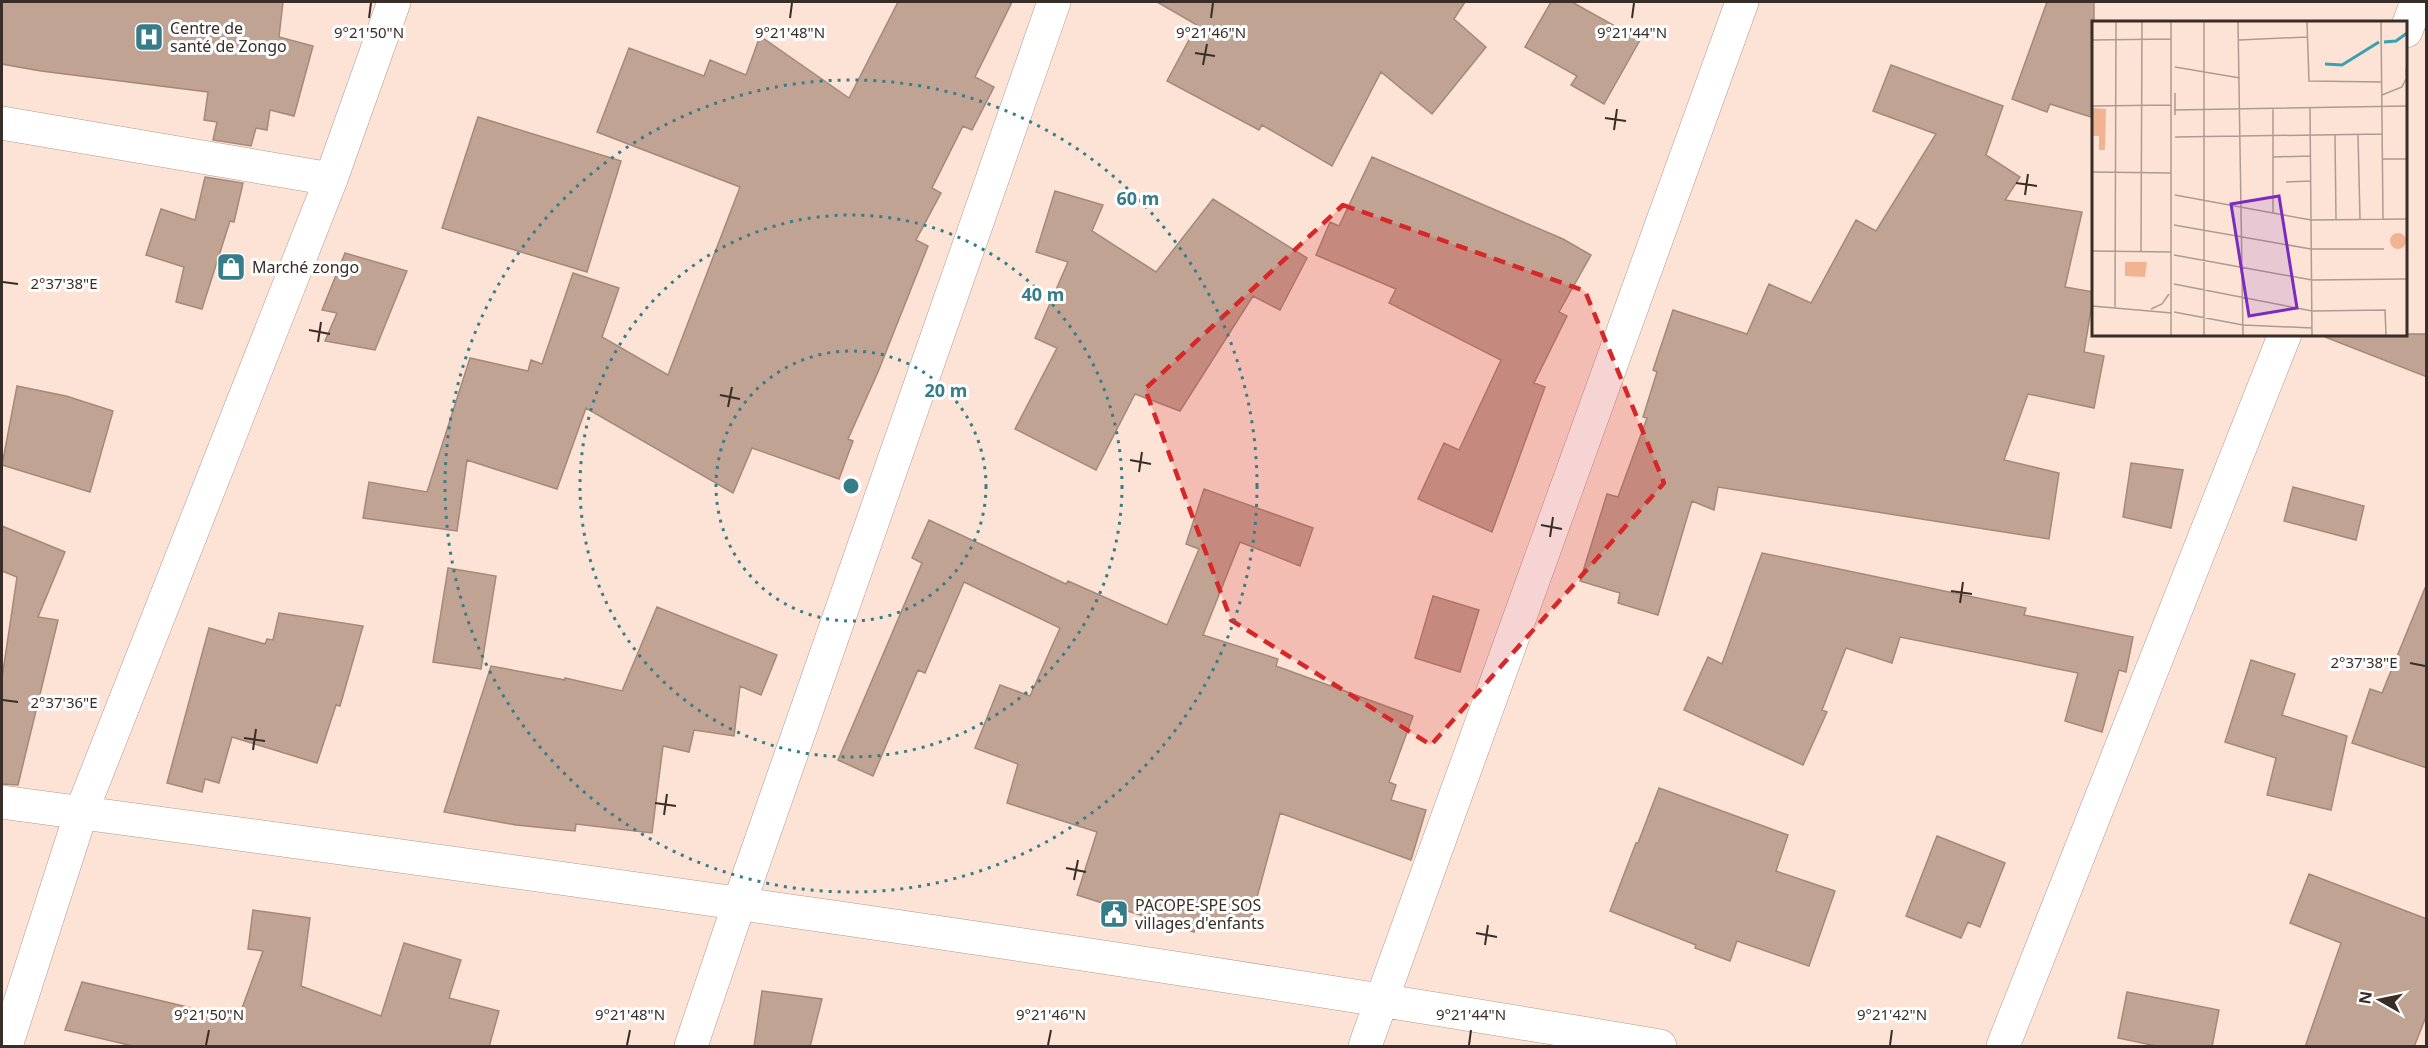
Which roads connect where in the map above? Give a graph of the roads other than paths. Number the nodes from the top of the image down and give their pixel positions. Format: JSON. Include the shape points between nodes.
{"nodes":[{"id":1,"x":394,"y":2,"type":"edge"},
{"id":2,"x":1054,"y":2,"type":"edge"},
{"id":3,"x":1742,"y":2,"type":"edge"},
{"id":4,"x":2417,"y":2,"type":"edge"},
{"id":5,"x":2407,"y":28,"type":"edge"},
{"id":6,"x":2,"y":123,"type":"edge"},
{"id":7,"x":331,"y":179,"type":"junction"},
{"id":8,"x":2284,"y":336,"type":"edge"},
{"id":9,"x":2,"y":802,"type":"edge"},
{"id":10,"x":81,"y":813,"type":"junction"},
{"id":11,"x":739,"y":903,"type":"junction"},
{"id":12,"x":1381,"y":999,"type":"junction"},
{"id":13,"x":6,"y":1047,"type":"edge"},
{"id":14,"x":691,"y":1047,"type":"edge"},
{"id":15,"x":1365,"y":1047,"type":"edge"},
{"id":16,"x":1660,"y":1047,"type":"edge"},
{"id":17,"x":2003,"y":1047,"type":"edge"}],
"edges":[{"from":1,"to":7,"type":"street"},
{"from":2,"to":11,"type":"street"},
{"from":3,"to":12,"type":"street"},
{"from":4,"to":5,"type":"street"},
{"from":6,"to":7,"type":"street"},
{"from":7,"to":10,"type":"street"},
{"from":8,"to":17,"type":"street"},
{"from":9,"to":10,"type":"street"},
{"from":10,"to":11,"type":"street"},
{"from":10,"to":13,"type":"street"},
{"from":11,"to":12,"type":"street"},
{"from":11,"to":14,"type":"street"},
{"from":12,"to":15,"type":"street"},
{"from":12,"to":16,"type":"street"}]}
